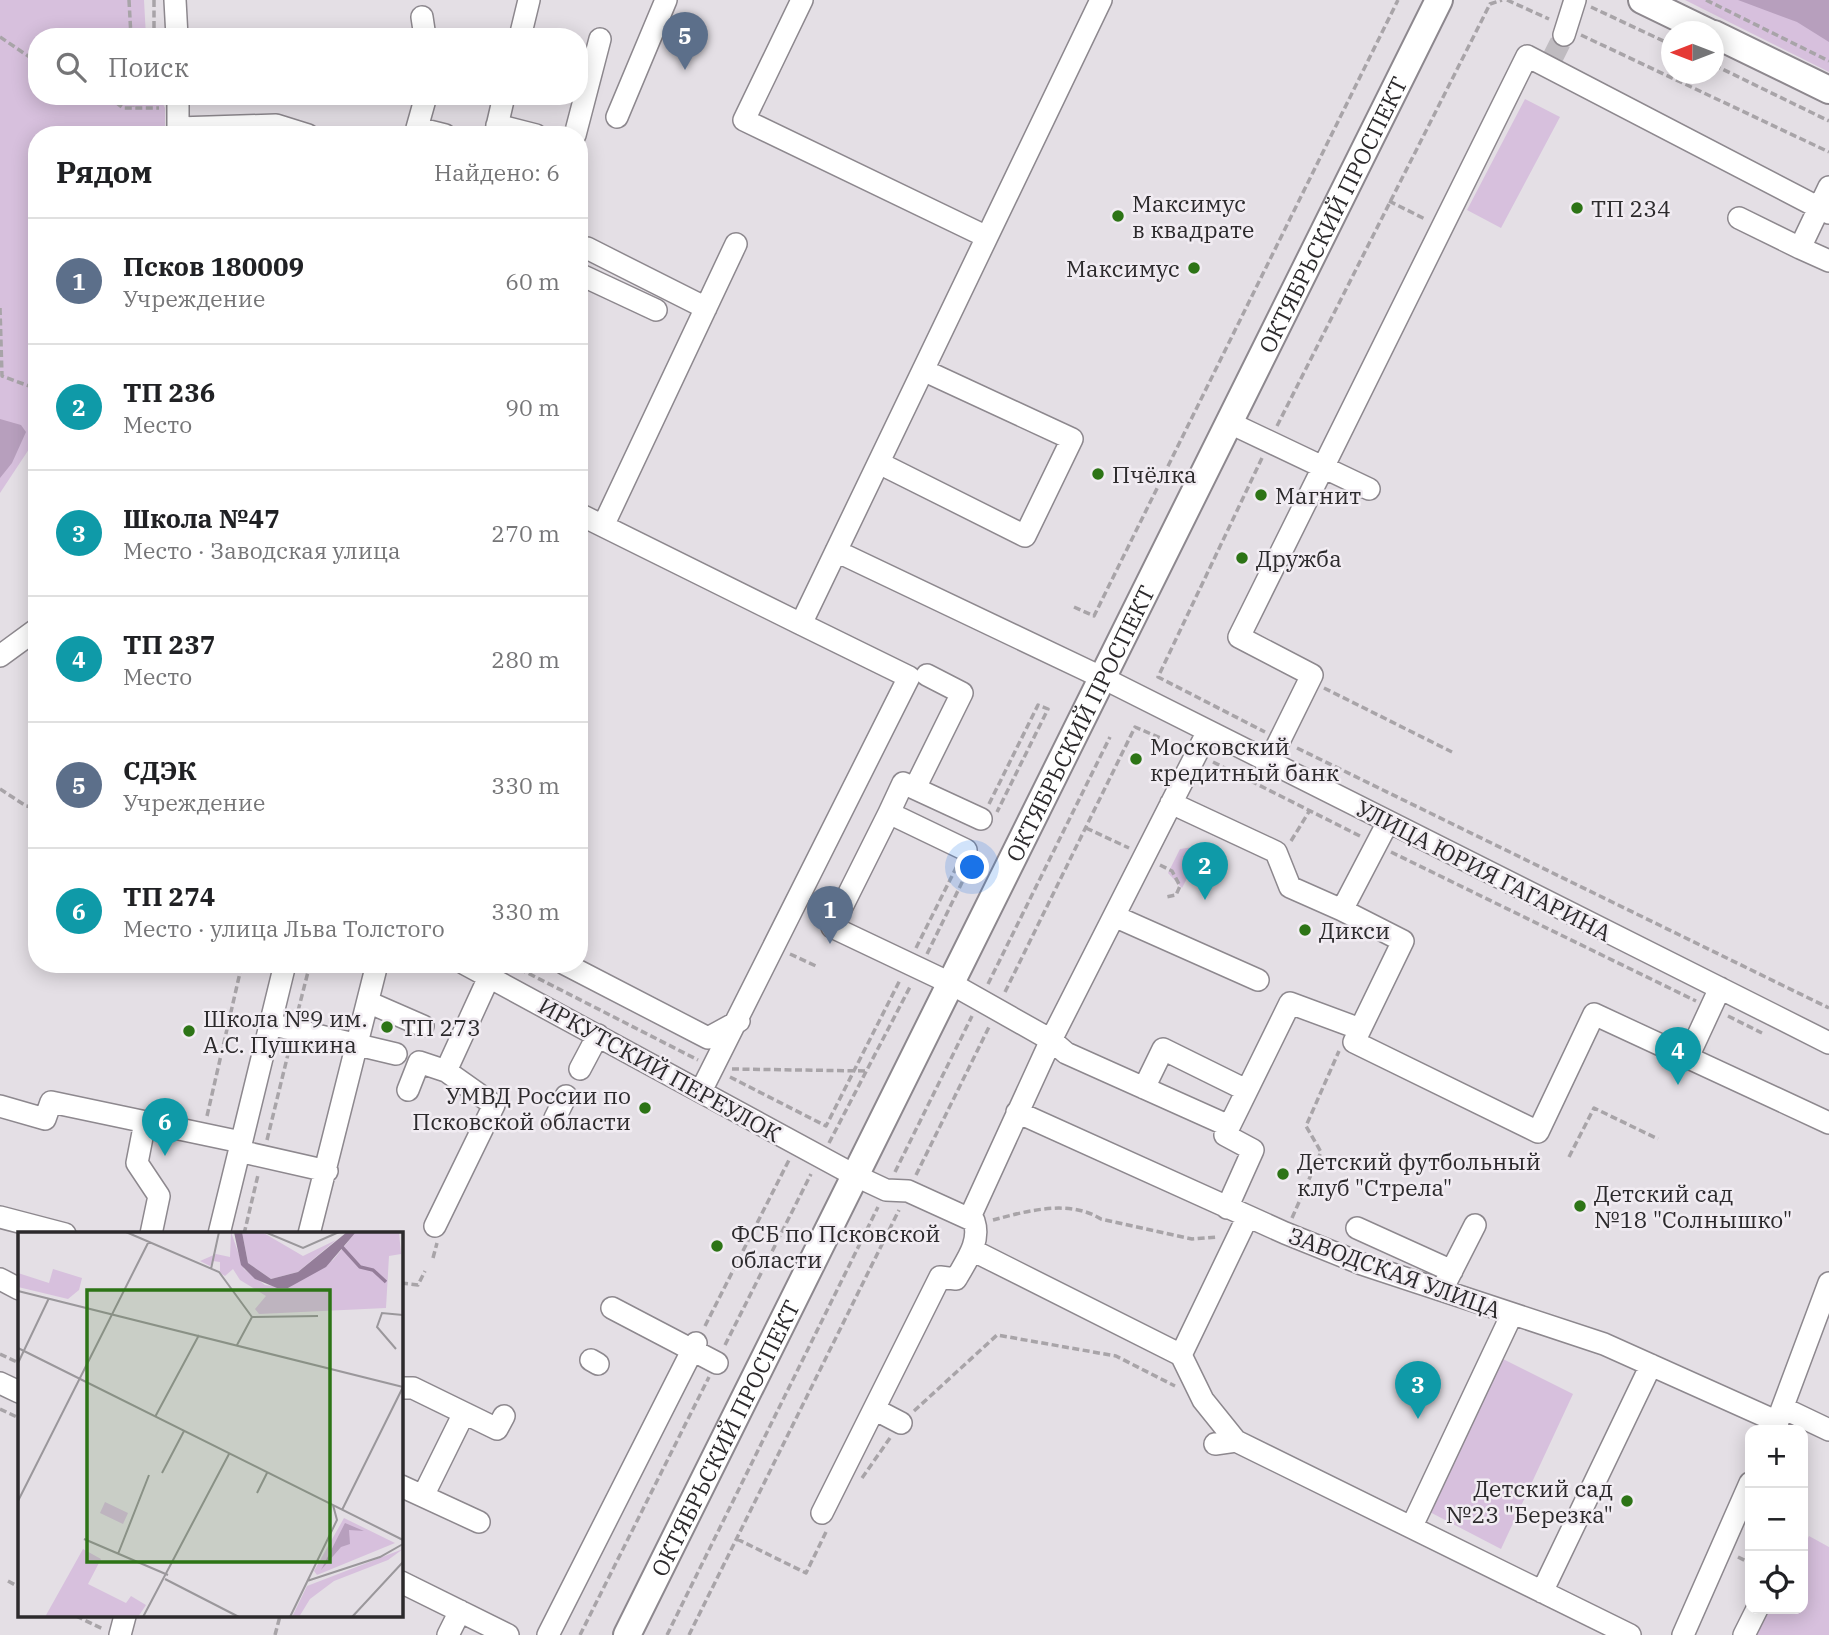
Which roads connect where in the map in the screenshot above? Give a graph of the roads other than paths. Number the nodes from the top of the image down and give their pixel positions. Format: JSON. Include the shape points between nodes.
{"nodes":[{"id":1,"x":175,"y":0,"type":"edge"},
{"id":2,"x":529,"y":0,"type":"edge"},
{"id":3,"x":666,"y":0,"type":"edge"},
{"id":4,"x":802,"y":0,"type":"edge"},
{"id":5,"x":1101,"y":0,"type":"edge"},
{"id":6,"x":1439,"y":0,"type":"edge"},
{"id":7,"x":1642,"y":0,"type":"edge"},
{"id":8,"x":1582,"y":3,"type":"edge"},
{"id":9,"x":1685,"y":21,"type":"edge"},
{"id":10,"x":177,"y":28,"type":"edge"},
{"id":11,"x":522,"y":28,"type":"edge"},
{"id":12,"x":1565,"y":31,"type":"tunnel mouth"},
{"id":13,"x":600,"y":38,"type":"dead end"},
{"id":14,"x":1724,"y":39,"type":"edge"},
{"id":15,"x":588,"y":85,"type":"edge"},
{"id":16,"x":1829,"y":90,"type":"edge"},
{"id":17,"x":178,"y":105,"type":"edge"},
{"id":18,"x":424,"y":105,"type":"edge"},
{"id":19,"x":502,"y":105,"type":"edge"},
{"id":20,"x":583,"y":105,"type":"edge"},
{"id":21,"x":617,"y":117,"type":"dead end"},
{"id":22,"x":178,"y":126,"type":"edge"},
{"id":23,"x":418,"y":126,"type":"edge"},
{"id":24,"x":497,"y":126,"type":"edge"},
{"id":25,"x":577,"y":126,"type":"edge"},
{"id":26,"x":1829,"y":187,"type":"edge"},
{"id":27,"x":1824,"y":211,"type":"edge"},
{"id":28,"x":1739,"y":218,"type":"dead end"},
{"id":29,"x":987,"y":237,"type":"junction"},
{"id":30,"x":736,"y":244,"type":"dead end"},
{"id":31,"x":1800,"y":248,"type":"junction"},
{"id":32,"x":588,"y":249,"type":"edge"},
{"id":33,"x":1829,"y":261,"type":"edge"},
{"id":34,"x":588,"y":278,"type":"edge"},
{"id":35,"x":706,"y":308,"type":"junction"},
{"id":36,"x":656,"y":310,"type":"dead end"},
{"id":37,"x":923,"y":370,"type":"junction"},
{"id":38,"x":1230,"y":423,"type":"junction"},
{"id":39,"x":879,"y":463,"type":"junction"},
{"id":40,"x":1323,"y":468,"type":"junction"},
{"id":41,"x":1369,"y":489,"type":"dead end"},
{"id":42,"x":588,"y":520,"type":"edge"},
{"id":43,"x":588,"y":522,"type":"edge"},
{"id":44,"x":836,"y":551,"type":"junction"},
{"id":45,"x":801,"y":624,"type":"junction"},
{"id":46,"x":28,"y":636,"type":"edge"},
{"id":47,"x":0,"y":656,"type":"edge"},
{"id":48,"x":927,"y":675,"type":"dead end"},
{"id":49,"x":1103,"y":678,"type":"junction"},
{"id":50,"x":1208,"y":731,"type":"junction"},
{"id":51,"x":1269,"y":762,"type":"junction"},
{"id":52,"x":915,"y":788,"type":"junction"},
{"id":53,"x":1171,"y":803,"type":"junction"},
{"id":54,"x":889,"y":813,"type":"junction"},
{"id":55,"x":987,"y":820,"type":"road end"},
{"id":56,"x":1388,"y":822,"type":"junction"},
{"id":57,"x":970,"y":853,"type":"road end"},
{"id":58,"x":1342,"y":910,"type":"junction"},
{"id":59,"x":1114,"y":916,"type":"junction"},
{"id":60,"x":283,"y":973,"type":"edge"},
{"id":61,"x":375,"y":973,"type":"edge"},
{"id":62,"x":482,"y":973,"type":"edge"},
{"id":63,"x":582,"y":973,"type":"edge"},
{"id":64,"x":489,"y":977,"type":"junction"},
{"id":65,"x":1258,"y":980,"type":"dead end"},
{"id":66,"x":950,"y":983,"type":"junction"},
{"id":67,"x":1720,"y":988,"type":"junction"},
{"id":68,"x":368,"y":1002,"type":"junction"},
{"id":69,"x":739,"y":1021,"type":"junction"},
{"id":70,"x":270,"y":1024,"type":"junction"},
{"id":71,"x":423,"y":1026,"type":"dead end"},
{"id":72,"x":598,"y":1035,"type":"junction"},
{"id":73,"x":1357,"y":1035,"type":"junction"},
{"id":74,"x":1051,"y":1040,"type":"junction"},
{"id":75,"x":1829,"y":1043,"type":"edge"},
{"id":76,"x":357,"y":1046,"type":"junction"},
{"id":77,"x":396,"y":1054,"type":"dead end"},
{"id":78,"x":1688,"y":1057,"type":"junction"},
{"id":79,"x":580,"y":1069,"type":"dead end"},
{"id":80,"x":446,"y":1071,"type":"junction"},
{"id":81,"x":1144,"y":1088,"type":"junction"},
{"id":82,"x":408,"y":1090,"type":"dead end"},
{"id":83,"x":1246,"y":1090,"type":"junction"},
{"id":84,"x":701,"y":1091,"type":"junction"},
{"id":85,"x":566,"y":1096,"type":"dead end"},
{"id":86,"x":0,"y":1106,"type":"edge"},
{"id":87,"x":1017,"y":1112,"type":"junction"},
{"id":88,"x":555,"y":1118,"type":"dead end"},
{"id":89,"x":145,"y":1122,"type":"junction"},
{"id":90,"x":1829,"y":1123,"type":"edge"},
{"id":91,"x":1229,"y":1126,"type":"junction"},
{"id":92,"x":240,"y":1146,"type":"junction"},
{"id":93,"x":327,"y":1171,"type":"junction"},
{"id":94,"x":854,"y":1175,"type":"junction"},
{"id":95,"x":1227,"y":1209,"type":"junction"},
{"id":96,"x":0,"y":1217,"type":"edge"},
{"id":97,"x":972,"y":1219,"type":"junction"},
{"id":98,"x":1244,"y":1223,"type":"junction"},
{"id":99,"x":1475,"y":1225,"type":"dead end"},
{"id":100,"x":435,"y":1227,"type":"dead end"},
{"id":101,"x":1357,"y":1228,"type":"dead end"},
{"id":102,"x":57,"y":1232,"type":"edge"},
{"id":103,"x":151,"y":1232,"type":"edge"},
{"id":104,"x":219,"y":1232,"type":"edge"},
{"id":105,"x":310,"y":1232,"type":"edge"},
{"id":106,"x":972,"y":1250,"type":"junction"},
{"id":107,"x":0,"y":1279,"type":"edge"},
{"id":108,"x":1447,"y":1281,"type":"junction"},
{"id":109,"x":1829,"y":1283,"type":"edge"},
{"id":110,"x":18,"y":1288,"type":"edge"},
{"id":111,"x":612,"y":1308,"type":"dead end"},
{"id":112,"x":1511,"y":1314,"type":"junction"},
{"id":113,"x":694,"y":1347,"type":"junction"},
{"id":114,"x":1181,"y":1355,"type":"junction"},
{"id":115,"x":717,"y":1363,"type":"road end"},
{"id":116,"x":1651,"y":1365,"type":"junction"},
{"id":117,"x":0,"y":1383,"type":"edge"},
{"id":118,"x":402,"y":1388,"type":"edge"},
{"id":119,"x":18,"y":1392,"type":"edge"},
{"id":120,"x":874,"y":1409,"type":"junction"},
{"id":121,"x":464,"y":1413,"type":"junction"},
{"id":122,"x":504,"y":1416,"type":"dead end"},
{"id":123,"x":1779,"y":1420,"type":"edge"},
{"id":124,"x":901,"y":1423,"type":"road end"},
{"id":125,"x":1829,"y":1430,"type":"edge"},
{"id":126,"x":402,"y":1486,"type":"edge"},
{"id":127,"x":1748,"y":1488,"type":"edge"},
{"id":128,"x":423,"y":1496,"type":"junction"},
{"id":129,"x":827,"y":1517,"type":"road end"},
{"id":130,"x":479,"y":1522,"type":"dead end"},
{"id":131,"x":1412,"y":1526,"type":"junction"},
{"id":132,"x":402,"y":1582,"type":"edge"},
{"id":133,"x":1542,"y":1591,"type":"junction"},
{"id":134,"x":460,"y":1611,"type":"junction"},
{"id":135,"x":1754,"y":1614,"type":"edge"},
{"id":136,"x":448,"y":1635,"type":"edge"},
{"id":137,"x":508,"y":1635,"type":"edge"},
{"id":138,"x":548,"y":1635,"type":"edge"},
{"id":139,"x":627,"y":1635,"type":"edge"},
{"id":140,"x":1630,"y":1635,"type":"edge"},
{"id":141,"x":1683,"y":1635,"type":"edge"},
{"id":142,"x":1744,"y":1635,"type":"edge"}],
"edges":[{"from":1,"to":10,"type":"street"},
{"from":2,"to":11,"type":"street"},
{"from":3,"to":21,"type":"street"},
{"from":4,"to":29,"type":"street","via":[[744,120]]},
{"from":5,"to":29,"type":"street"},
{"from":6,"to":38,"type":"main road","name":"ОКТЯБРЬСКИЙ ПРОСПЕКТ"},
{"from":7,"to":9,"type":"main road"},
{"from":8,"to":12,"type":"street"},
{"from":13,"to":15,"type":"street"},
{"from":14,"to":16,"type":"main road"},
{"from":17,"to":22,"type":"street"},
{"from":18,"to":23,"type":"street"},
{"from":19,"to":24,"type":"street"},
{"from":20,"to":25,"type":"street"},
{"from":26,"to":27,"type":"street"},
{"from":27,"to":31,"type":"street"},
{"from":27,"to":40,"type":"street","via":[[1527,56]]},
{"from":28,"to":31,"type":"street"},
{"from":29,"to":37,"type":"street"},
{"from":30,"to":35,"type":"street"},
{"from":31,"to":33,"type":"street"},
{"from":32,"to":35,"type":"street"},
{"from":34,"to":36,"type":"street"},
{"from":35,"to":42,"type":"street"},
{"from":37,"to":39,"type":"street"},
{"from":37,"to":39,"type":"street","via":[[1072,439],[1025,537]]},
{"from":38,"to":40,"type":"street"},
{"from":38,"to":49,"type":"main road","name":"ОКТЯБРЬСКИЙ ПРОСПЕКТ"},
{"from":39,"to":44,"type":"street"},
{"from":40,"to":41,"type":"street"},
{"from":40,"to":51,"type":"street","via":[[1239,637],[1312,675]]},
{"from":43,"to":45,"type":"street"},
{"from":44,"to":45,"type":"street"},
{"from":44,"to":49,"type":"street","name":"УЛИЦА ЮРИЯ ГАГАРИНА"},
{"from":45,"to":69,"type":"street","via":[[909,677]]},
{"from":46,"to":47,"type":"street"},
{"from":48,"to":52,"type":"street","via":[[962,693]]},
{"from":49,"to":50,"type":"street","name":"УЛИЦА ЮРИЯ ГАГАРИНА"},
{"from":49,"to":66,"type":"main road","name":"ОКТЯБРЬСКИЙ ПРОСПЕКТ"},
{"from":50,"to":51,"type":"street","name":"УЛИЦА ЮРИЯ ГАГАРИНА"},
{"from":50,"to":53,"type":"street"},
{"from":51,"to":56,"type":"street","name":"УЛИЦА ЮРИЯ ГАГАРИНА"},
{"from":52,"to":54,"type":"street","via":[[903,783]]},
{"from":52,"to":55,"type":"street"},
{"from":53,"to":58,"type":"street","via":[[1276,852],[1290,887]]},
{"from":53,"to":59,"type":"street"},
{"from":54,"to":57,"type":"street"},
{"from":54,"to":66,"type":"street","via":[[832,927]]},
{"from":56,"to":58,"type":"street"},
{"from":56,"to":67,"type":"street","name":"УЛИЦА ЮРИЯ ГАГАРИНА"},
{"from":58,"to":73,"type":"street","via":[[1403,941]]},
{"from":59,"to":65,"type":"street"},
{"from":59,"to":74,"type":"street"},
{"from":60,"to":70,"type":"street"},
{"from":61,"to":68,"type":"street"},
{"from":62,"to":64,"type":"street","name":"ИРКУТСКИЙ ПЕРЕУЛОК"},
{"from":63,"to":69,"type":"street","via":[[708,1038]]},
{"from":64,"to":72,"type":"street","name":"ИРКУТСКИЙ ПЕРЕУЛОК"},
{"from":64,"to":80,"type":"street"},
{"from":66,"to":74,"type":"street"},
{"from":66,"to":94,"type":"main road","name":"ОКТЯБРЬСКИЙ ПРОСПЕКТ"},
{"from":67,"to":75,"type":"street","name":"УЛИЦА ЮРИЯ ГАГАРИНА"},
{"from":67,"to":78,"type":"street"},
{"from":68,"to":71,"type":"street"},
{"from":68,"to":76,"type":"street"},
{"from":69,"to":84,"type":"street"},
{"from":70,"to":76,"type":"street"},
{"from":70,"to":92,"type":"street"},
{"from":72,"to":79,"type":"street"},
{"from":72,"to":84,"type":"street","name":"ИРКУТСКИЙ ПЕРЕУЛОК"},
{"from":73,"to":78,"type":"street","via":[[1538,1132],[1594,1014]]},
{"from":73,"to":83,"type":"street","via":[[1290,1003]]},
{"from":74,"to":81,"type":"street","via":[[1066,1053]]},
{"from":74,"to":87,"type":"street"},
{"from":76,"to":77,"type":"street"},
{"from":76,"to":93,"type":"street"},
{"from":78,"to":90,"type":"street"},
{"from":80,"to":82,"type":"street","via":[[419,1062]]},
{"from":80,"to":100,"type":"street","via":[[494,1105]]},
{"from":81,"to":83,"type":"street","via":[[1163,1049]]},
{"from":81,"to":91,"type":"street"},
{"from":83,"to":91,"type":"street"},
{"from":84,"to":94,"type":"street","name":"ИРКУТСКИЙ ПЕРЕУЛОК"},
{"from":85,"to":88,"type":"street"},
{"from":86,"to":89,"type":"street","via":[[46,1119],[51,1102]]},
{"from":87,"to":95,"type":"street","name":"ЗАВОДСКАЯ УЛИЦА"},
{"from":87,"to":97,"type":"street"},
{"from":89,"to":92,"type":"street"},
{"from":89,"to":103,"type":"street","via":[[136,1163],[159,1196]]},
{"from":91,"to":95,"type":"street","via":[[1225,1135],[1254,1150]]},
{"from":92,"to":93,"type":"street"},
{"from":92,"to":104,"type":"street"},
{"from":93,"to":105,"type":"street"},
{"from":94,"to":97,"type":"street","name":"ИРКУТСКИЙ ПЕРЕУЛОК","via":[[886,1190],[908,1191]]},
{"from":94,"to":139,"type":"main road","name":"ОКТЯБРЬСКИЙ ПРОСПЕКТ"},
{"from":95,"to":98,"type":"street","name":"ЗАВОДСКАЯ УЛИЦА"},
{"from":96,"to":102,"type":"street"},
{"from":97,"to":106,"type":"street","via":[[977,1231]]},
{"from":98,"to":108,"type":"street","name":"ЗАВОДСКАЯ УЛИЦА"},
{"from":98,"to":114,"type":"street"},
{"from":99,"to":108,"type":"street"},
{"from":101,"to":108,"type":"street"},
{"from":106,"to":114,"type":"street"},
{"from":106,"to":120,"type":"street","via":[[956,1279],[940,1278]]},
{"from":107,"to":110,"type":"street"},
{"from":108,"to":112,"type":"street","name":"ЗАВОДСКАЯ УЛИЦА"},
{"from":109,"to":123,"type":"street"},
{"from":111,"to":113,"type":"street"},
{"from":112,"to":116,"type":"street","name":"ЗАВОДСКАЯ УЛИЦА","via":[[1604,1344]]},
{"from":112,"to":131,"type":"street"},
{"from":113,"to":115,"type":"street"},
{"from":113,"to":138,"type":"street"},
{"from":114,"to":131,"type":"street","via":[[1225,1443]]},
{"from":116,"to":123,"type":"street","name":"ЗАВОДСКАЯ УЛИЦА"},
{"from":116,"to":133,"type":"street"},
{"from":117,"to":119,"type":"street"},
{"from":118,"to":121,"type":"street","via":[[413,1388]]},
{"from":120,"to":124,"type":"street"},
{"from":120,"to":129,"type":"street"},
{"from":121,"to":122,"type":"street","via":[[497,1429]]},
{"from":121,"to":128,"type":"street"},
{"from":123,"to":125,"type":"street","name":"ЗАВОДСКАЯ УЛИЦА"},
{"from":126,"to":128,"type":"street"},
{"from":127,"to":141,"type":"street"},
{"from":128,"to":130,"type":"street"},
{"from":131,"to":133,"type":"street"},
{"from":132,"to":134,"type":"street"},
{"from":133,"to":140,"type":"street"},
{"from":134,"to":136,"type":"street"},
{"from":134,"to":137,"type":"street"},
{"from":135,"to":142,"type":"street"}]}
